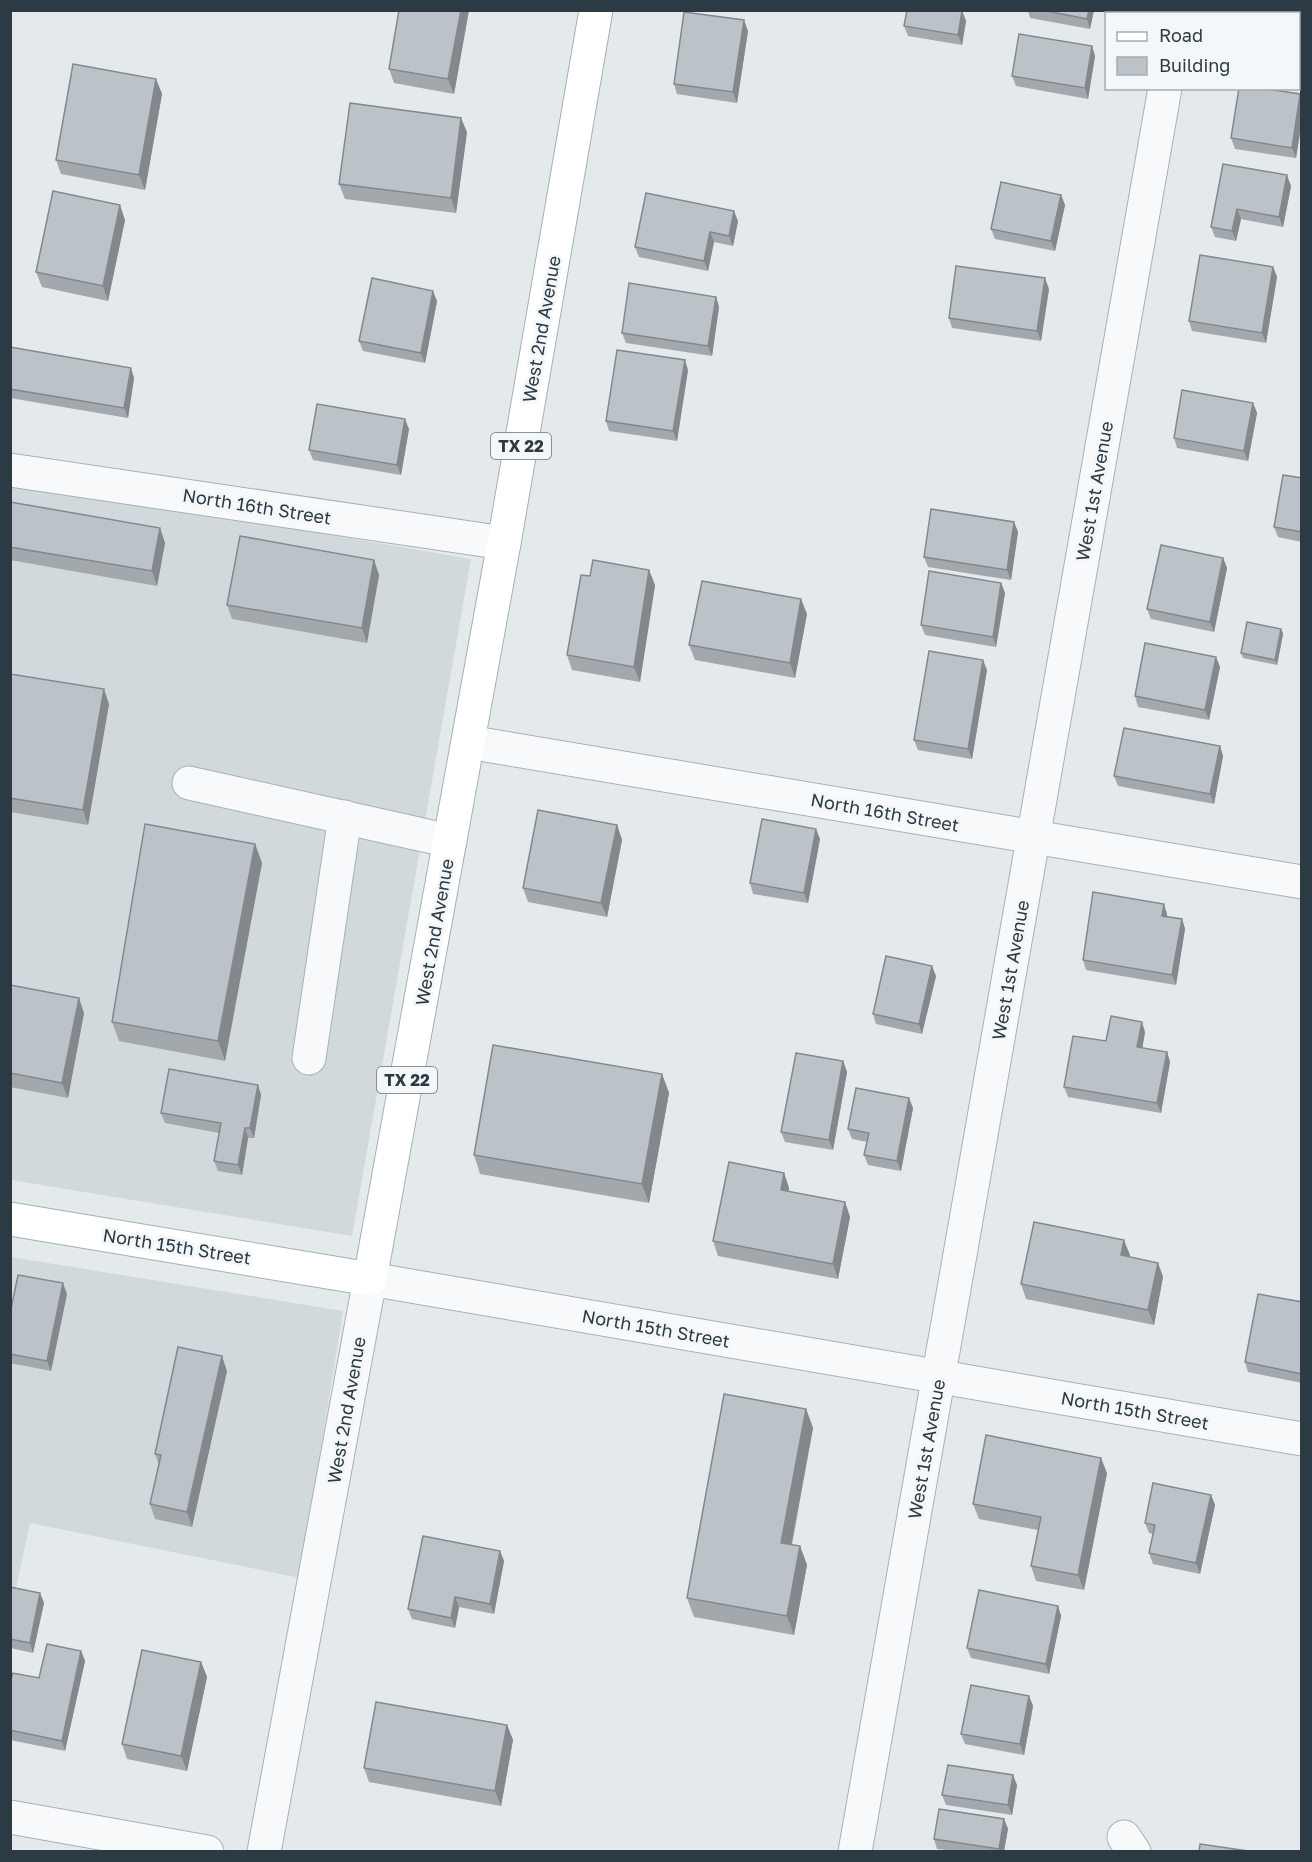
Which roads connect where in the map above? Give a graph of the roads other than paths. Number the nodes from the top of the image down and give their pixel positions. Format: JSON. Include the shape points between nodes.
{"nodes":[{"id":1,"x":596,"y":10,"type":"edge"},
{"id":2,"x":1165,"y":90,"type":"edge"},
{"id":3,"x":10,"y":470,"type":"edge"},
{"id":4,"x":504,"y":543,"type":"junction"},
{"id":5,"x":468,"y":742,"type":"junction"},
{"id":6,"x":189,"y":783,"type":"dead end"},
{"id":7,"x":345,"y":817,"type":"junction"},
{"id":8,"x":1034,"y":837,"type":"junction"},
{"id":9,"x":450,"y":841,"type":"junction"},
{"id":10,"x":1302,"y":882,"type":"edge"},
{"id":11,"x":309,"y":1058,"type":"dead end"},
{"id":12,"x":10,"y":1219,"type":"edge"},
{"id":13,"x":370,"y":1279,"type":"junction"},
{"id":14,"x":939,"y":1377,"type":"junction"},
{"id":15,"x":1302,"y":1439,"type":"edge"},
{"id":16,"x":10,"y":1817,"type":"edge"},
{"id":17,"x":207,"y":1851,"type":"edge"},
{"id":18,"x":264,"y":1851,"type":"edge"},
{"id":19,"x":855,"y":1851,"type":"edge"}],
"edges":[{"from":1,"to":4,"type":"main road","name":"West 2nd Avenue","number":"TX 22"},
{"from":2,"to":8,"type":"street","name":"West 1st Avenue"},
{"from":3,"to":4,"type":"street","name":"North 16th Street"},
{"from":4,"to":5,"type":"main road","name":"West 2nd Avenue","number":"TX 22"},
{"from":5,"to":8,"type":"street","name":"North 16th Street"},
{"from":5,"to":9,"type":"main road","name":"West 2nd Avenue","number":"TX 22"},
{"from":6,"to":7,"type":"street"},
{"from":7,"to":9,"type":"street"},
{"from":7,"to":11,"type":"street"},
{"from":8,"to":10,"type":"street","name":"North 16th Street"},
{"from":8,"to":14,"type":"street","name":"West 1st Avenue"},
{"from":9,"to":13,"type":"main road","name":"West 2nd Avenue","number":"TX 22"},
{"from":12,"to":13,"type":"main road","name":"North 15th Street"},
{"from":13,"to":14,"type":"street","name":"North 15th Street"},
{"from":13,"to":18,"type":"street","name":"West 2nd Avenue"},
{"from":14,"to":15,"type":"street","name":"North 15th Street"},
{"from":14,"to":19,"type":"street","name":"West 1st Avenue"},
{"from":16,"to":17,"type":"street"}]}
